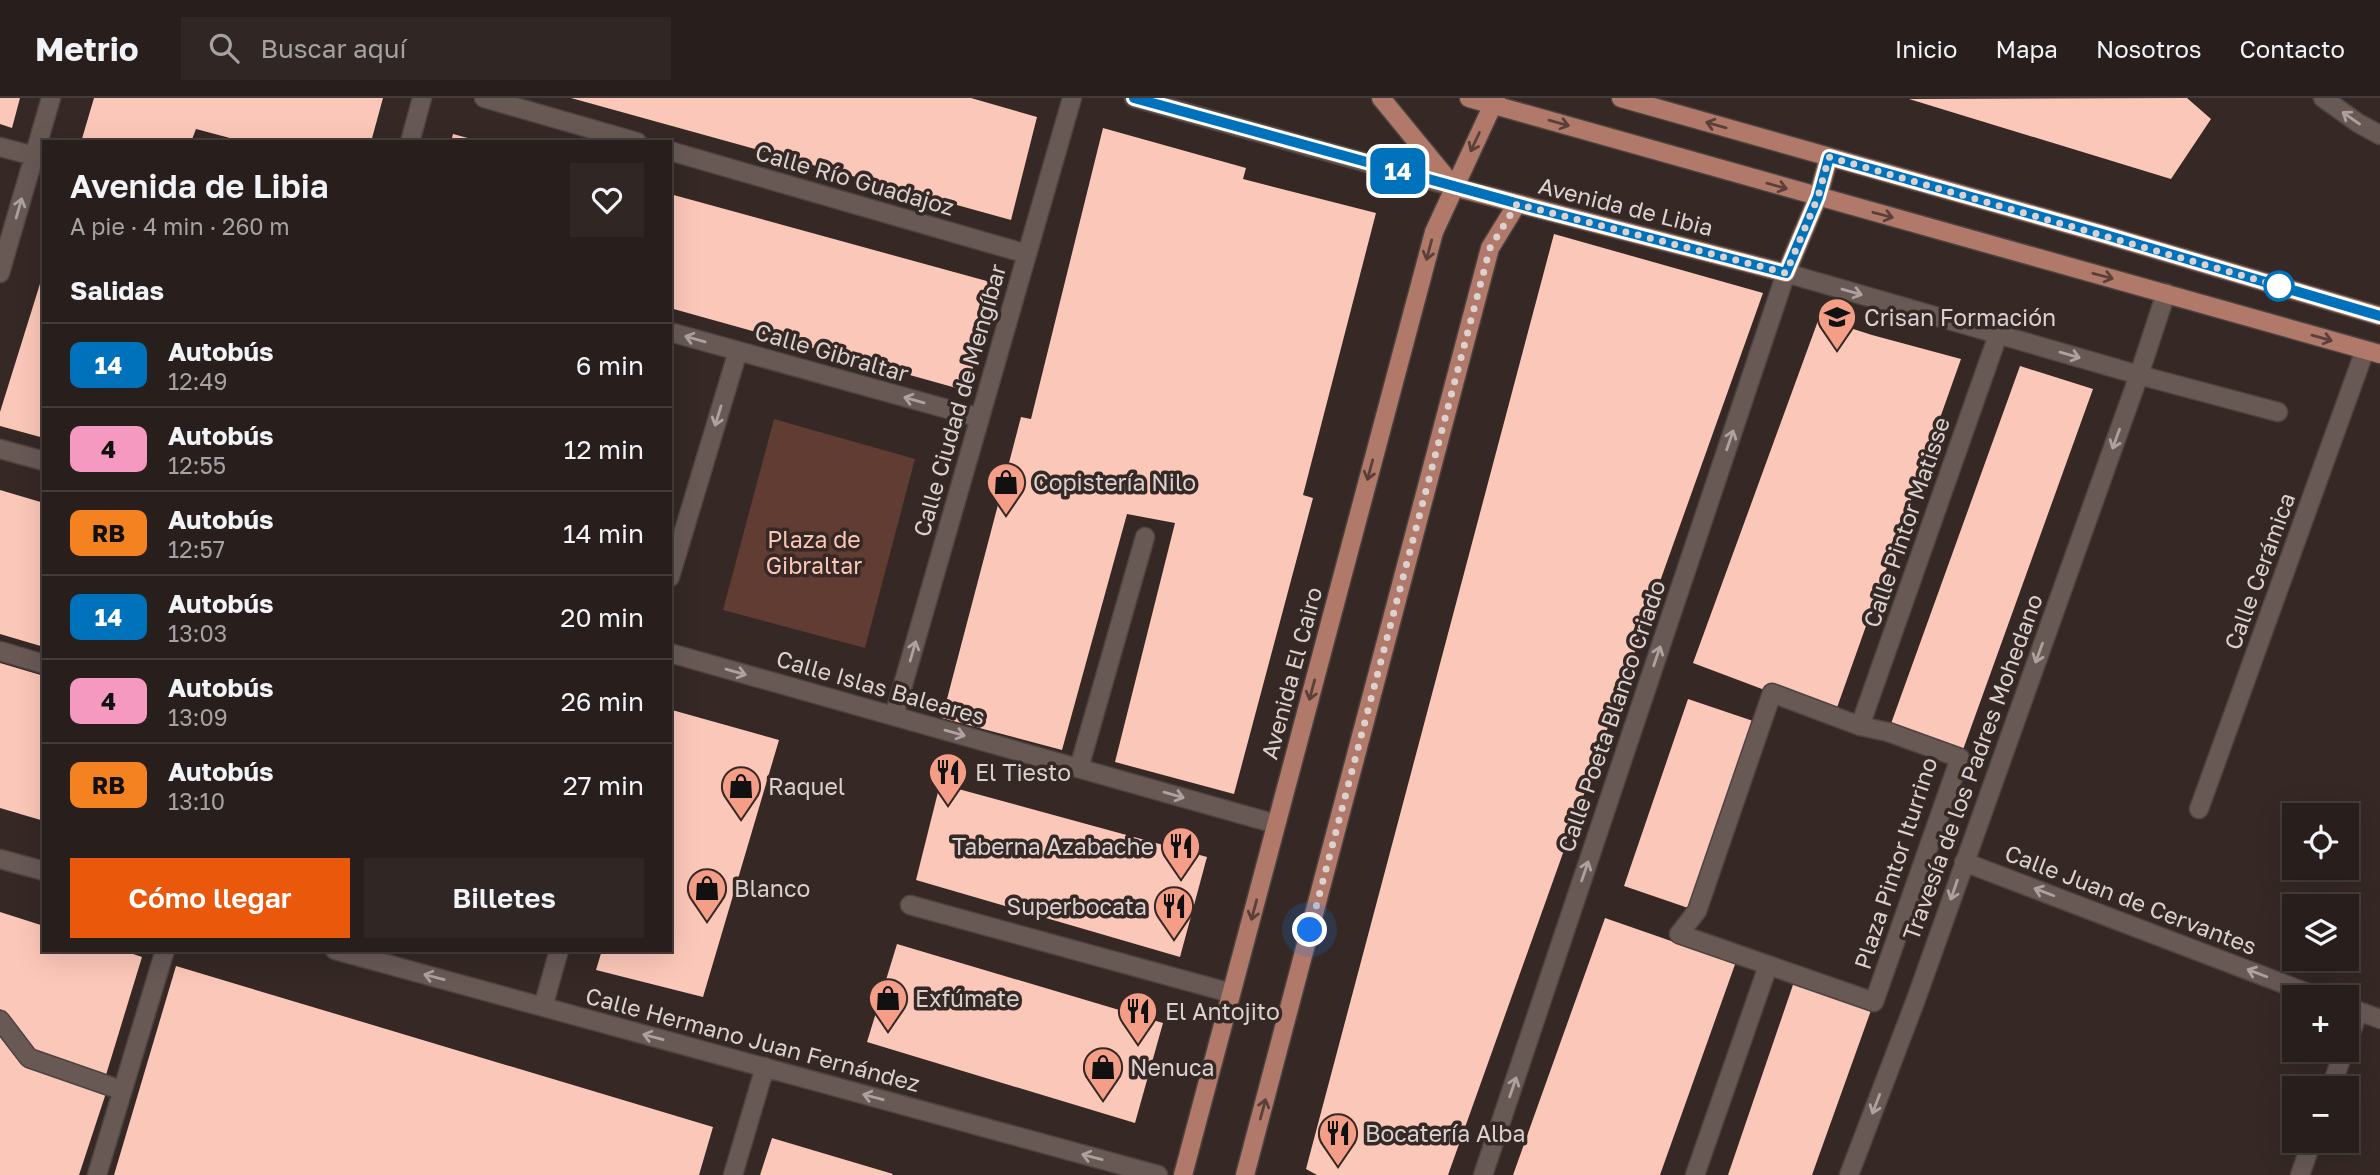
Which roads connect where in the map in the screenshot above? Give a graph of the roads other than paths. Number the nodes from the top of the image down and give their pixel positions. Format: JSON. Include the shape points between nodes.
{"nodes":[{"id":1,"x":51,"y":98,"type":"edge"},
{"id":2,"x":422,"y":98,"type":"edge"},
{"id":3,"x":484,"y":98,"type":"edge"},
{"id":4,"x":1072,"y":98,"type":"edge"},
{"id":5,"x":1134,"y":98,"type":"edge"},
{"id":6,"x":1381,"y":98,"type":"edge"},
{"id":7,"x":1469,"y":98,"type":"edge"},
{"id":8,"x":1621,"y":98,"type":"edge"},
{"id":9,"x":2323,"y":98,"type":"edge"},
{"id":10,"x":1494,"y":101,"type":"edge"},
{"id":11,"x":2380,"y":135,"type":"edge"},
{"id":12,"x":411,"y":140,"type":"edge"},
{"id":13,"x":630,"y":140,"type":"edge"},
{"id":14,"x":0,"y":147,"type":"edge"},
{"id":15,"x":672,"y":152,"type":"edge"},
{"id":16,"x":34,"y":156,"type":"junction"},
{"id":17,"x":1829,"y":157,"type":"junction"},
{"id":18,"x":1454,"y":187,"type":"junction"},
{"id":19,"x":1818,"y":197,"type":"junction"},
{"id":20,"x":1517,"y":204,"type":"junction"},
{"id":21,"x":1027,"y":254,"type":"junction"},
{"id":22,"x":0,"y":273,"type":"edge"},
{"id":23,"x":1786,"y":273,"type":"junction"},
{"id":24,"x":2166,"y":293,"type":"junction"},
{"id":25,"x":2380,"y":316,"type":"edge"},
{"id":26,"x":672,"y":333,"type":"edge"},
{"id":27,"x":1998,"y":335,"type":"junction"},
{"id":28,"x":738,"y":351,"type":"junction"},
{"id":29,"x":2372,"y":352,"type":"edge"},
{"id":30,"x":2139,"y":375,"type":"junction"},
{"id":31,"x":2278,"y":412,"type":"dead end"},
{"id":32,"x":980,"y":418,"type":"junction"},
{"id":33,"x":0,"y":449,"type":"edge"},
{"id":34,"x":42,"y":460,"type":"edge"},
{"id":35,"x":1145,"y":537,"type":"dead end"},
{"id":36,"x":672,"y":570,"type":"edge"},
{"id":37,"x":0,"y":651,"type":"edge"},
{"id":38,"x":672,"y":654,"type":"edge"},
{"id":39,"x":42,"y":663,"type":"edge"},
{"id":40,"x":894,"y":716,"type":"junction"},
{"id":41,"x":1860,"y":726,"type":"junction"},
{"id":42,"x":1079,"y":768,"type":"junction"},
{"id":43,"x":2199,"y":809,"type":"dead end"},
{"id":44,"x":1276,"y":824,"type":"junction"},
{"id":45,"x":0,"y":859,"type":"edge"},
{"id":46,"x":1964,"y":862,"type":"junction"},
{"id":47,"x":42,"y":870,"type":"edge"},
{"id":48,"x":910,"y":905,"type":"dead end"},
{"id":49,"x":164,"y":952,"type":"edge"},
{"id":50,"x":342,"y":952,"type":"edge"},
{"id":51,"x":558,"y":952,"type":"edge"},
{"id":52,"x":1768,"y":966,"type":"junction"},
{"id":53,"x":2286,"y":985,"type":"edge"},
{"id":54,"x":1231,"y":993,"type":"junction"},
{"id":55,"x":542,"y":1007,"type":"junction"},
{"id":56,"x":2359,"y":1012,"type":"edge"},
{"id":57,"x":2380,"y":1019,"type":"edge"},
{"id":58,"x":0,"y":1020,"type":"edge"},
{"id":59,"x":765,"y":1068,"type":"junction"},
{"id":60,"x":121,"y":1090,"type":"junction"},
{"id":61,"x":2308,"y":1153,"type":"edge"},
{"id":62,"x":97,"y":1175,"type":"edge"},
{"id":63,"x":733,"y":1175,"type":"edge"},
{"id":64,"x":1158,"y":1175,"type":"edge"},
{"id":65,"x":1183,"y":1175,"type":"edge"},
{"id":66,"x":1245,"y":1175,"type":"edge"},
{"id":67,"x":1483,"y":1175,"type":"edge"},
{"id":68,"x":1695,"y":1175,"type":"edge"},
{"id":69,"x":1849,"y":1175,"type":"edge"},
{"id":70,"x":2300,"y":1175,"type":"edge"}],
"edges":[{"from":1,"to":16,"type":"street"},
{"from":2,"to":12,"type":"street"},
{"from":3,"to":13,"type":"street"},
{"from":4,"to":21,"type":"street","name":"Calle Ciudad de Mengíbar"},
{"from":5,"to":18,"type":"street","name":"Avenida de Libia"},
{"from":6,"to":18,"type":"main road"},
{"from":7,"to":10,"type":"main road"},
{"from":17,"to":8,"type":"main road","one_way":true},
{"from":11,"to":9,"type":"street","one_way":true},
{"from":10,"to":18,"type":"main road","one_way":true},
{"from":10,"to":19,"type":"main road","one_way":true},
{"from":14,"to":16,"type":"street"},
{"from":15,"to":21,"type":"street","name":"Calle Río Guadajoz"},
{"from":22,"to":16,"type":"street","one_way":true},
{"from":17,"to":19,"type":"main road"},
{"from":17,"to":25,"type":"main road"},
{"from":18,"to":20,"type":"main road","name":"Avenida de Libia"},
{"from":18,"to":44,"type":"main road","name":"Avenida El Cairo","one_way":true,"via":[[1434,232]]},
{"from":19,"to":23,"type":"main road"},
{"from":19,"to":24,"type":"main road","one_way":true},
{"from":20,"to":23,"type":"main road","name":"Avenida de Libia"},
{"from":66,"to":20,"type":"main road","one_way":true,"via":[[1486,262]]},
{"from":21,"to":32,"type":"street","name":"Calle Ciudad de Mengíbar"},
{"from":23,"to":27,"type":"street","name":"Avenida de Libia","one_way":true},
{"from":67,"to":23,"type":"street","name":"Calle Poeta Blanco Criado","one_way":true},
{"from":24,"to":29,"type":"main road","one_way":true},
{"from":24,"to":30,"type":"street"},
{"from":28,"to":26,"type":"street","name":"Calle Gibraltar","one_way":true},
{"from":27,"to":30,"type":"street","name":"Avenida de Libia","one_way":true},
{"from":27,"to":41,"type":"street","name":"Calle Pintor Matisse"},
{"from":32,"to":28,"type":"street","name":"Calle Gibraltar","one_way":true},
{"from":28,"to":36,"type":"street","one_way":true},
{"from":29,"to":43,"type":"street","name":"Calle Cerámica"},
{"from":30,"to":31,"type":"street","name":"Avenida de Libia"},
{"from":30,"to":46,"type":"street","name":"Travesía de los Padres Mohedano","one_way":true},
{"from":40,"to":32,"type":"street","name":"Calle Ciudad de Mengíbar","one_way":true},
{"from":33,"to":34,"type":"street"},
{"from":35,"to":42,"type":"street"},
{"from":37,"to":39,"type":"street"},
{"from":38,"to":40,"type":"street","name":"Calle Islas Baleares","one_way":true},
{"from":40,"to":42,"type":"street","name":"Calle Islas Baleares","one_way":true},
{"from":41,"to":52,"type":"street","name":"Plaza Pintor Iturrino","via":[[1772,693],[1698,911],[1679,934]]},
{"from":41,"to":52,"type":"street","name":"Plaza Pintor Iturrino","via":[[1960,758],[1874,1002]]},
{"from":42,"to":44,"type":"street","name":"Calle Islas Baleares","one_way":true},
{"from":44,"to":54,"type":"main road","name":"Avenida El Cairo","one_way":true},
{"from":45,"to":47,"type":"street"},
{"from":53,"to":46,"type":"street","name":"Calle Juan de Cervantes","one_way":true},
{"from":46,"to":69,"type":"street","name":"Travesía de los Padres Mohedano","one_way":true},
{"from":48,"to":54,"type":"street"},
{"from":49,"to":60,"type":"street"},
{"from":55,"to":50,"type":"street","name":"Calle Hermano Juan Fernández","one_way":true},
{"from":51,"to":55,"type":"street"},
{"from":52,"to":68,"type":"street"},
{"from":54,"to":65,"type":"main road","name":"Avenida El Cairo"},
{"from":59,"to":55,"type":"street","name":"Calle Hermano Juan Fernández","one_way":true},
{"from":56,"to":57,"type":"street"},
{"from":58,"to":60,"type":"street","via":[[29,1058]]},
{"from":59,"to":63,"type":"street"},
{"from":64,"to":59,"type":"street","name":"Calle Hermano Juan Fernández","one_way":true},
{"from":60,"to":62,"type":"street"},
{"from":61,"to":70,"type":"street"}]}
